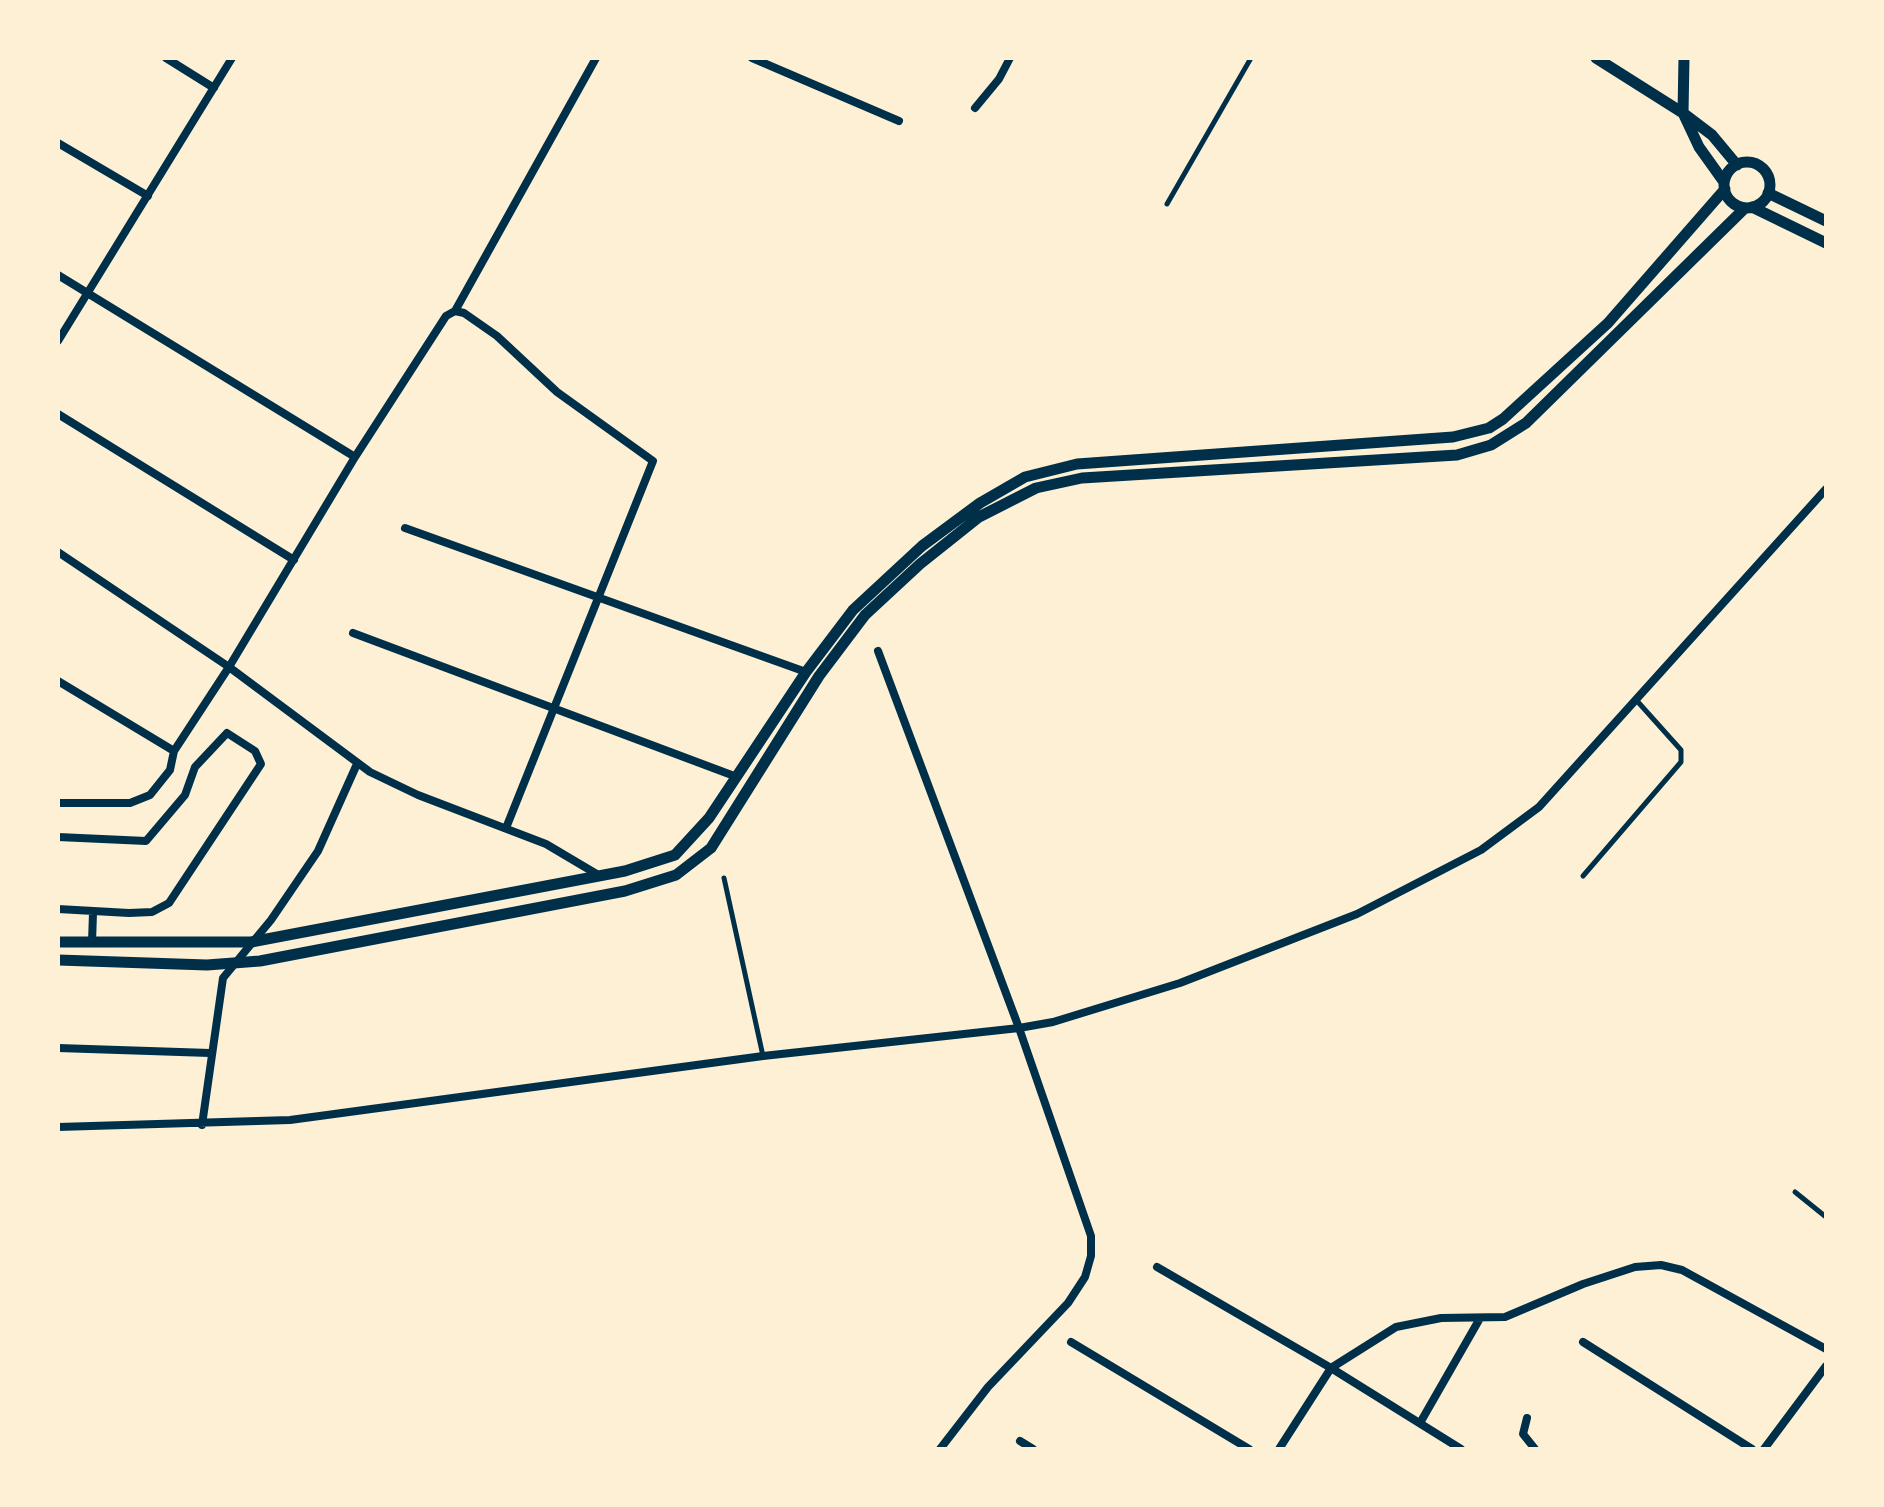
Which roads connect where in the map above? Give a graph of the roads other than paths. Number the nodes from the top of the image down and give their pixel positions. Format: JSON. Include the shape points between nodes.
{"nodes":[{"id":1,"x":166,"y":58,"type":"edge"},
{"id":2,"x":232,"y":58,"type":"edge"},
{"id":3,"x":596,"y":58,"type":"edge"},
{"id":4,"x":752,"y":58,"type":"edge"},
{"id":5,"x":1010,"y":58,"type":"edge"},
{"id":6,"x":1251,"y":58,"type":"edge"},
{"id":7,"x":1596,"y":58,"type":"edge"},
{"id":8,"x":1684,"y":58,"type":"edge"},
{"id":9,"x":214,"y":88,"type":"junction"},
{"id":10,"x":975,"y":108,"type":"dead end"},
{"id":11,"x":1683,"y":113,"type":"junction"},
{"id":12,"x":899,"y":121,"type":"dead end"},
{"id":13,"x":58,"y":143,"type":"edge"},
{"id":14,"x":1737,"y":165,"type":"junction"},
{"id":15,"x":1724,"y":185,"type":"junction"},
{"id":16,"x":1768,"y":193,"type":"junction"},
{"id":17,"x":148,"y":196,"type":"junction"},
{"id":18,"x":1167,"y":204,"type":"dead end"},
{"id":19,"x":1748,"y":208,"type":"junction"},
{"id":20,"x":1826,"y":221,"type":"edge"},
{"id":21,"x":1826,"y":243,"type":"edge"},
{"id":22,"x":58,"y":275,"type":"edge"},
{"id":23,"x":87,"y":293,"type":"junction"},
{"id":24,"x":455,"y":311,"type":"junction"},
{"id":25,"x":58,"y":341,"type":"edge"},
{"id":26,"x":58,"y":414,"type":"edge"},
{"id":27,"x":355,"y":457,"type":"junction"},
{"id":28,"x":1826,"y":489,"type":"edge"},
{"id":29,"x":405,"y":528,"type":"dead end"},
{"id":30,"x":58,"y":552,"type":"edge"},
{"id":31,"x":916,"y":559,"type":"junction"},
{"id":32,"x":294,"y":560,"type":"junction"},
{"id":33,"x":596,"y":597,"type":"junction"},
{"id":34,"x":353,"y":633,"type":"dead end"},
{"id":35,"x":878,"y":651,"type":"dead end"},
{"id":36,"x":229,"y":667,"type":"junction"},
{"id":37,"x":806,"y":672,"type":"junction"},
{"id":38,"x":58,"y":681,"type":"edge"},
{"id":39,"x":1638,"y":702,"type":"junction"},
{"id":40,"x":554,"y":707,"type":"junction"},
{"id":41,"x":174,"y":751,"type":"junction"},
{"id":42,"x":357,"y":764,"type":"junction"},
{"id":43,"x":737,"y":777,"type":"junction"},
{"id":44,"x":58,"y":803,"type":"edge"},
{"id":45,"x":506,"y":828,"type":"junction"},
{"id":46,"x":58,"y":837,"type":"edge"},
{"id":47,"x":600,"y":876,"type":"junction"},
{"id":48,"x":1583,"y":876,"type":"dead end"},
{"id":49,"x":724,"y":878,"type":"dead end"},
{"id":50,"x":58,"y":909,"type":"edge"},
{"id":51,"x":93,"y":913,"type":"junction"},
{"id":52,"x":58,"y":942,"type":"edge"},
{"id":53,"x":92,"y":942,"type":"junction"},
{"id":54,"x":251,"y":942,"type":"junction"},
{"id":55,"x":58,"y":960,"type":"edge"},
{"id":56,"x":232,"y":964,"type":"junction"},
{"id":57,"x":1019,"y":1028,"type":"junction"},
{"id":58,"x":58,"y":1048,"type":"edge"},
{"id":59,"x":210,"y":1053,"type":"junction"},
{"id":60,"x":763,"y":1056,"type":"junction"},
{"id":61,"x":202,"y":1125,"type":"junction"},
{"id":62,"x":58,"y":1127,"type":"edge"},
{"id":63,"x":1795,"y":1192,"type":"dead end"},
{"id":64,"x":1826,"y":1217,"type":"edge"},
{"id":65,"x":1157,"y":1267,"type":"dead end"},
{"id":66,"x":1479,"y":1320,"type":"junction"},
{"id":67,"x":1071,"y":1342,"type":"dead end"},
{"id":68,"x":1583,"y":1342,"type":"dead end"},
{"id":69,"x":1826,"y":1349,"type":"edge"},
{"id":70,"x":1826,"y":1366,"type":"edge"},
{"id":71,"x":1331,"y":1368,"type":"junction"},
{"id":72,"x":1527,"y":1418,"type":"dead end"},
{"id":73,"x":1420,"y":1423,"type":"junction"},
{"id":74,"x":1020,"y":1441,"type":"dead end"},
{"id":75,"x":940,"y":1449,"type":"edge"},
{"id":76,"x":1033,"y":1449,"type":"edge"},
{"id":77,"x":1249,"y":1449,"type":"edge"},
{"id":78,"x":1279,"y":1449,"type":"edge"},
{"id":79,"x":1461,"y":1449,"type":"edge"},
{"id":80,"x":1535,"y":1449,"type":"edge"},
{"id":81,"x":1752,"y":1449,"type":"edge"},
{"id":82,"x":1764,"y":1449,"type":"edge"}],
"edges":[{"from":1,"to":9,"type":"street"},
{"from":2,"to":9,"type":"street"},
{"from":3,"to":24,"type":"street"},
{"from":4,"to":12,"type":"street"},
{"from":5,"to":10,"type":"street"},
{"from":6,"to":18,"type":"lane"},
{"from":7,"to":11,"type":"street"},
{"from":8,"to":11,"type":"street"},
{"from":9,"to":17,"type":"street"},
{"from":11,"to":14,"type":"street","via":[[1712,135]]},
{"from":11,"to":15,"type":"street"},
{"from":13,"to":17,"type":"street"},
{"from":14,"to":15,"type":"street"},
{"from":14,"to":16,"type":"street","via":[[1760,166],[1769,178]]},
{"from":15,"to":19,"type":"street","via":[[1732,202]]},
{"from":15,"to":31,"type":"street","via":[[1608,323],[1489,428],[1453,437],[1058,467],[989,497]]},
{"from":16,"to":19,"type":"street"},
{"from":16,"to":20,"type":"street"},
{"from":17,"to":23,"type":"street"},
{"from":19,"to":21,"type":"street"},
{"from":19,"to":31,"type":"street","via":[[1526,423],[1491,445],[1457,455],[1164,470],[1062,482],[1002,503]]},
{"from":22,"to":23,"type":"street"},
{"from":23,"to":25,"type":"street"},
{"from":23,"to":27,"type":"street"},
{"from":24,"to":27,"type":"street","via":[[446,316]]},
{"from":24,"to":33,"type":"street","via":[[497,336],[557,392],[653,461]]},
{"from":26,"to":32,"type":"street"},
{"from":27,"to":32,"type":"street"},
{"from":28,"to":39,"type":"street"},
{"from":29,"to":33,"type":"street"},
{"from":30,"to":36,"type":"street"},
{"from":31,"to":37,"type":"street","via":[[853,610]]},
{"from":31,"to":56,"type":"street","via":[[850,633],[711,848],[683,871],[625,891]]},
{"from":32,"to":36,"type":"street"},
{"from":33,"to":37,"type":"street"},
{"from":33,"to":40,"type":"street"},
{"from":34,"to":40,"type":"street"},
{"from":35,"to":57,"type":"street"},
{"from":36,"to":41,"type":"street"},
{"from":36,"to":42,"type":"street"},
{"from":37,"to":43,"type":"street"},
{"from":38,"to":41,"type":"street"},
{"from":39,"to":48,"type":"lane","via":[[1681,750],[1681,762]]},
{"from":39,"to":57,"type":"street","via":[[1539,807],[1481,850],[1357,914],[1180,983]]},
{"from":40,"to":43,"type":"street"},
{"from":40,"to":45,"type":"street"},
{"from":41,"to":44,"type":"street","via":[[170,770],[150,795],[130,803]]},
{"from":42,"to":45,"type":"street","via":[[418,795]]},
{"from":42,"to":54,"type":"street","via":[[318,851]]},
{"from":43,"to":47,"type":"street","via":[[697,834],[675,855]]},
{"from":45,"to":47,"type":"street"},
{"from":46,"to":51,"type":"street","via":[[146,841],[185,795],[195,767],[227,733],[255,751],[261,764],[169,903],[152,912]]},
{"from":47,"to":54,"type":"street"},
{"from":49,"to":60,"type":"lane"},
{"from":50,"to":51,"type":"street"},
{"from":51,"to":53,"type":"street"},
{"from":52,"to":53,"type":"street"},
{"from":53,"to":54,"type":"street"},
{"from":54,"to":56,"type":"street"},
{"from":55,"to":56,"type":"street"},
{"from":56,"to":59,"type":"street","via":[[219,989]]},
{"from":57,"to":60,"type":"street"},
{"from":57,"to":75,"type":"street","via":[[1086,1213],[1091,1256],[1068,1303],[988,1387]]},
{"from":58,"to":59,"type":"street"},
{"from":59,"to":61,"type":"street"},
{"from":60,"to":61,"type":"street","via":[[290,1120]]},
{"from":61,"to":62,"type":"street"},
{"from":63,"to":64,"type":"lane"},
{"from":65,"to":71,"type":"street"},
{"from":66,"to":69,"type":"street","via":[[1529,1309],[1609,1273],[1661,1265],[1707,1283]]},
{"from":66,"to":71,"type":"street","via":[[1441,1318],[1407,1324],[1361,1346]]},
{"from":66,"to":73,"type":"street"},
{"from":67,"to":77,"type":"street"},
{"from":68,"to":81,"type":"street"},
{"from":70,"to":82,"type":"street"},
{"from":71,"to":73,"type":"street"},
{"from":71,"to":78,"type":"street"},
{"from":72,"to":80,"type":"street","via":[[1523,1434]]},
{"from":73,"to":79,"type":"street"},
{"from":74,"to":76,"type":"street"}]}
